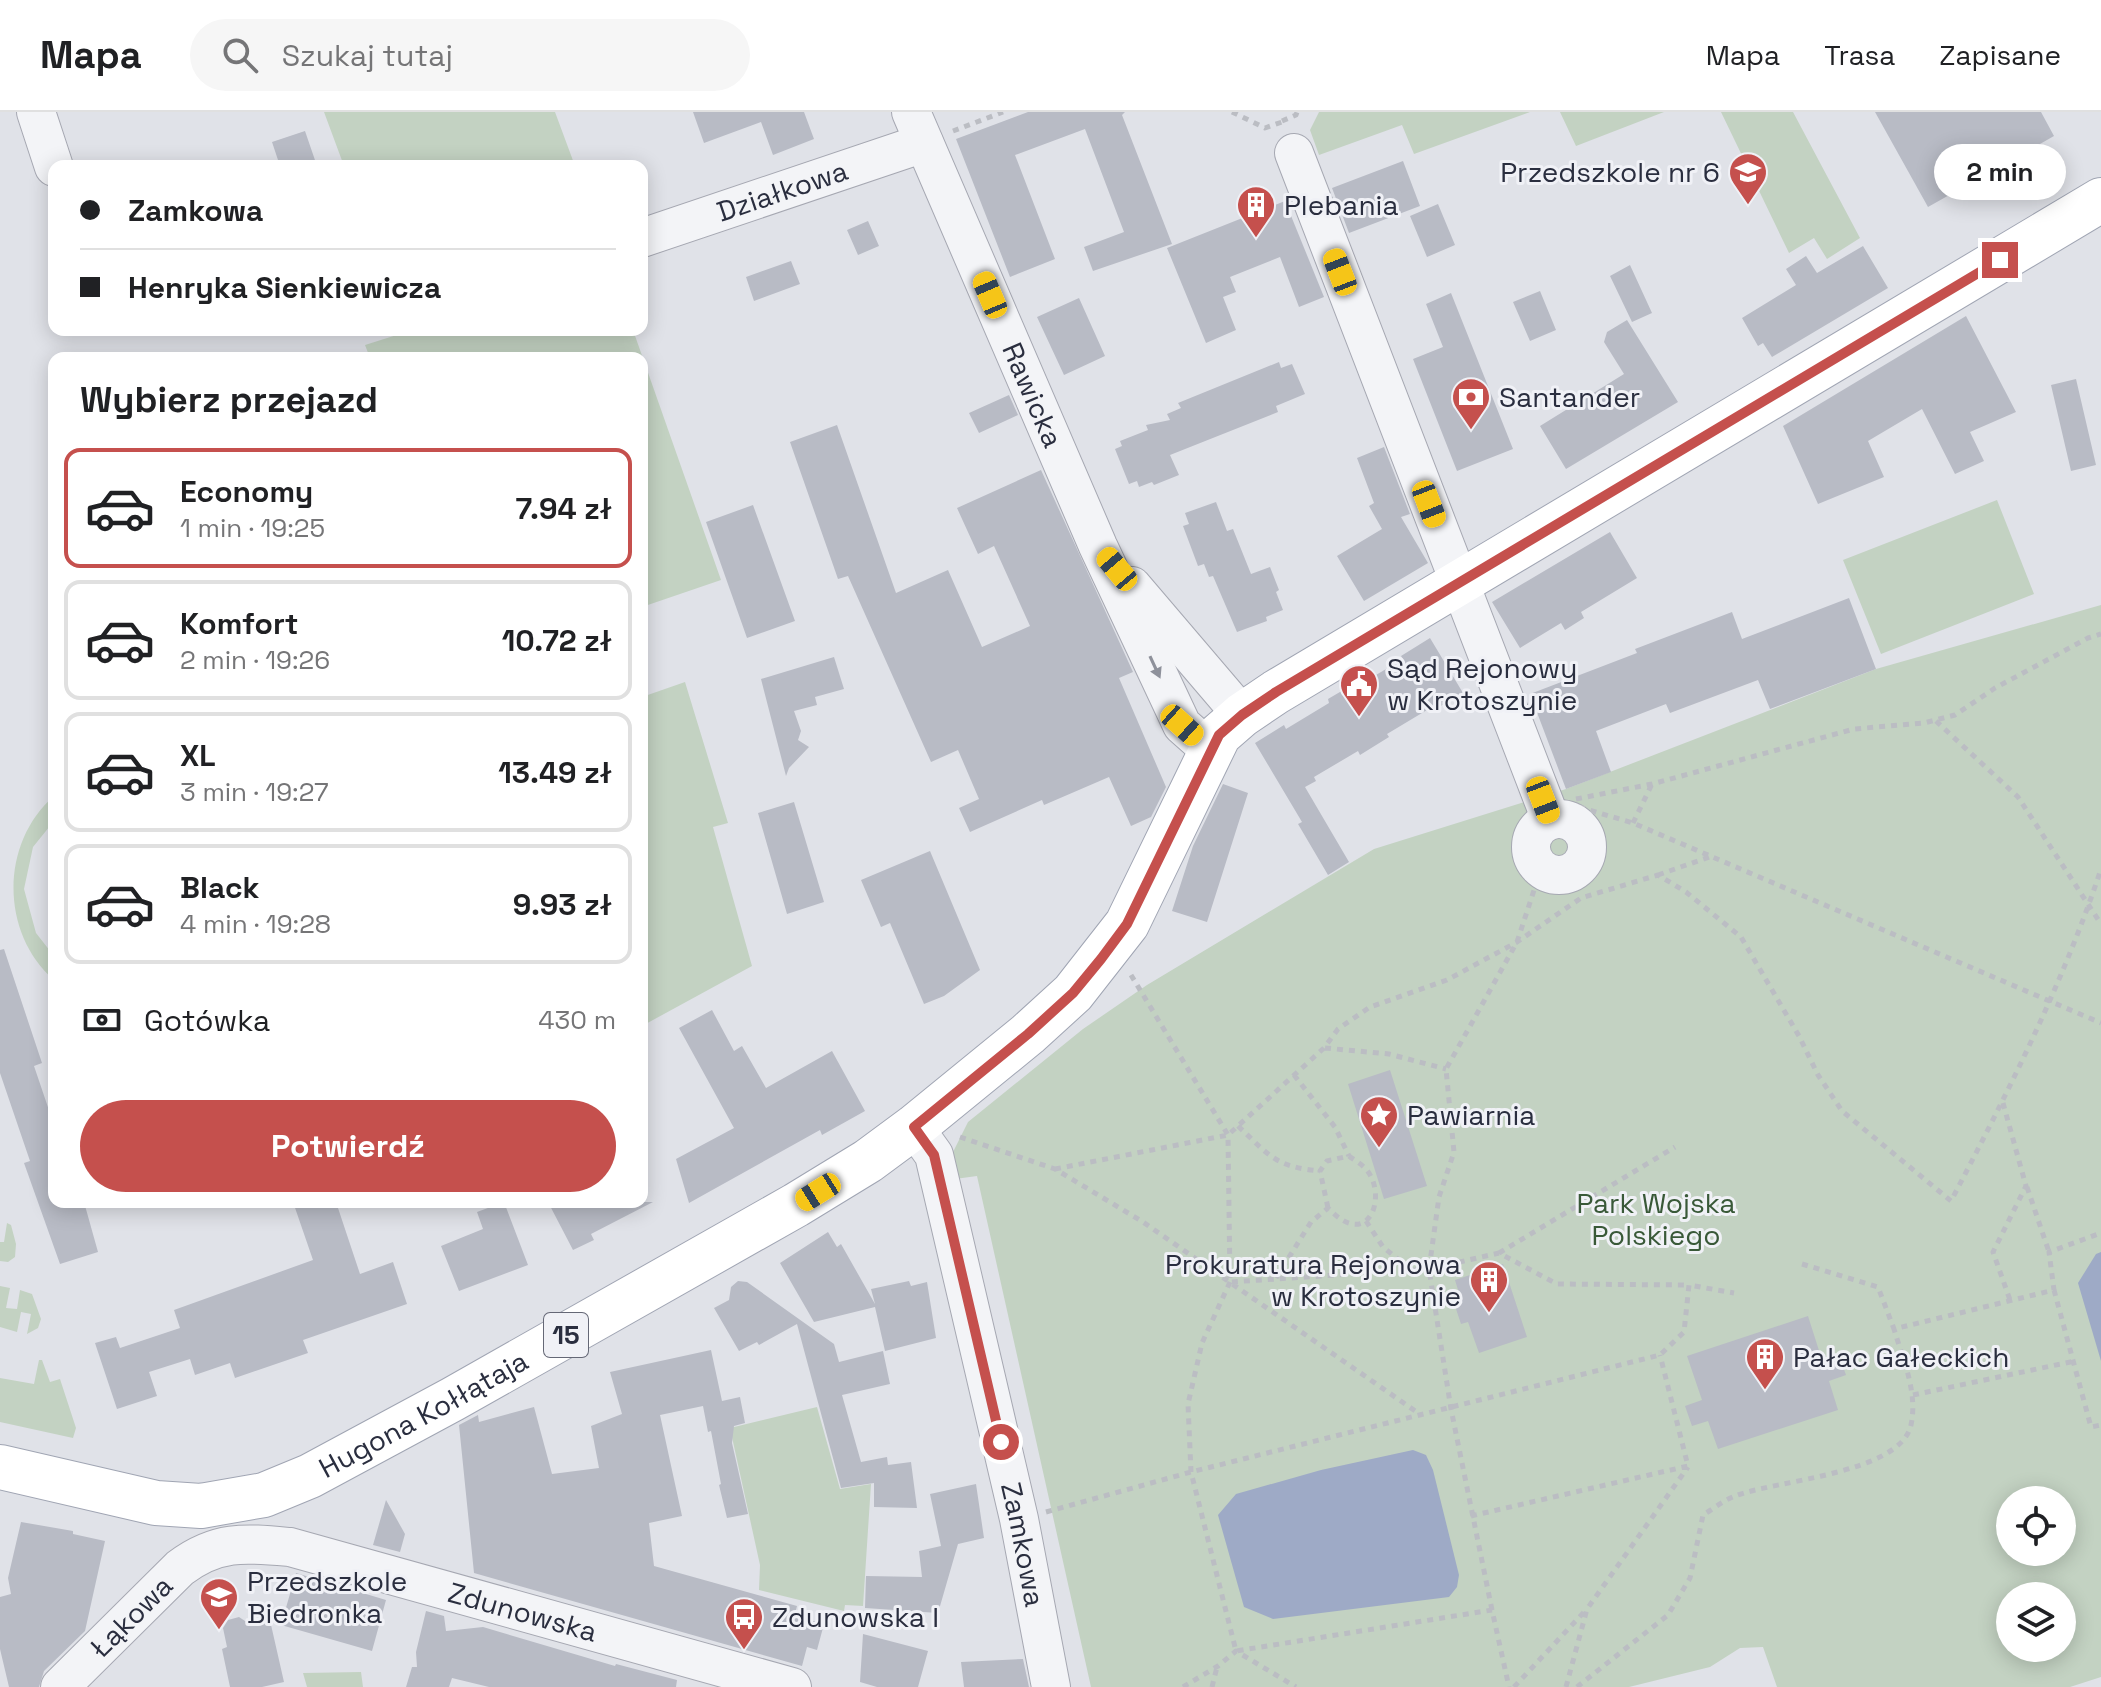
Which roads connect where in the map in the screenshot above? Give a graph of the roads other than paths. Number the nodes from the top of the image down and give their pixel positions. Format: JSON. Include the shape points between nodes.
{"nodes":[{"id":1,"x":36,"y":112,"type":"edge"},
{"id":2,"x":927,"y":130,"type":"edge"},
{"id":3,"x":1288,"y":137,"type":"road end"},
{"id":4,"x":52,"y":160,"type":"edge"},
{"id":5,"x":2101,"y":200,"type":"edge"},
{"id":6,"x":648,"y":236,"type":"edge"},
{"id":7,"x":1098,"y":546,"type":"junction"},
{"id":8,"x":1460,"y":582,"type":"junction"},
{"id":9,"x":1242,"y":715,"type":"junction"},
{"id":10,"x":1210,"y":750,"type":"junction"},
{"id":11,"x":1541,"y":869,"type":"road end"},
{"id":12,"x":914,"y":1127,"type":"junction"},
{"id":13,"x":0,"y":1467,"type":"edge"},
{"id":14,"x":205,"y":1552,"type":"joint"},
{"id":15,"x":60,"y":1687,"type":"edge"},
{"id":16,"x":792,"y":1687,"type":"edge"},
{"id":17,"x":1051,"y":1687,"type":"edge"}],
"edges":[{"from":1,"to":4,"type":"street"},
{"from":2,"to":6,"type":"street","name":"Działkowa"},
{"from":2,"to":7,"type":"street","name":"Rawicka"},
{"from":3,"to":8,"type":"street"},
{"from":5,"to":8,"type":"main road","number":"15"},
{"from":7,"to":9,"type":"street","name":"Rawicka"},
{"from":7,"to":10,"type":"street","name":"Rawicka","one_way":true,"via":[[1182,725]]},
{"from":8,"to":9,"type":"main road","number":"15"},
{"from":8,"to":11,"type":"street","via":[[1563,809],[1587,843],[1587,853],[1569,874]]},
{"from":9,"to":10,"type":"main road","number":"15"},
{"from":10,"to":12,"type":"main road","name":"Hugona Kołłątaja","number":"15","via":[[1133,913],[1101,959],[1028,1034]]},
{"from":12,"to":13,"type":"main road","name":"Hugona Kołłątaja","number":"15","via":[[796,1205],[467,1391],[310,1476],[253,1499],[201,1506],[156,1503]]},
{"from":12,"to":17,"type":"street","name":"Zamkowa","via":[[934,1155],[1019,1519]]},
{"from":14,"to":15,"type":"street","name":"Łąkowa","via":[[167,1579]]},
{"from":14,"to":16,"type":"street","name":"Zdunowska","via":[[249,1544],[290,1547]]}]}
